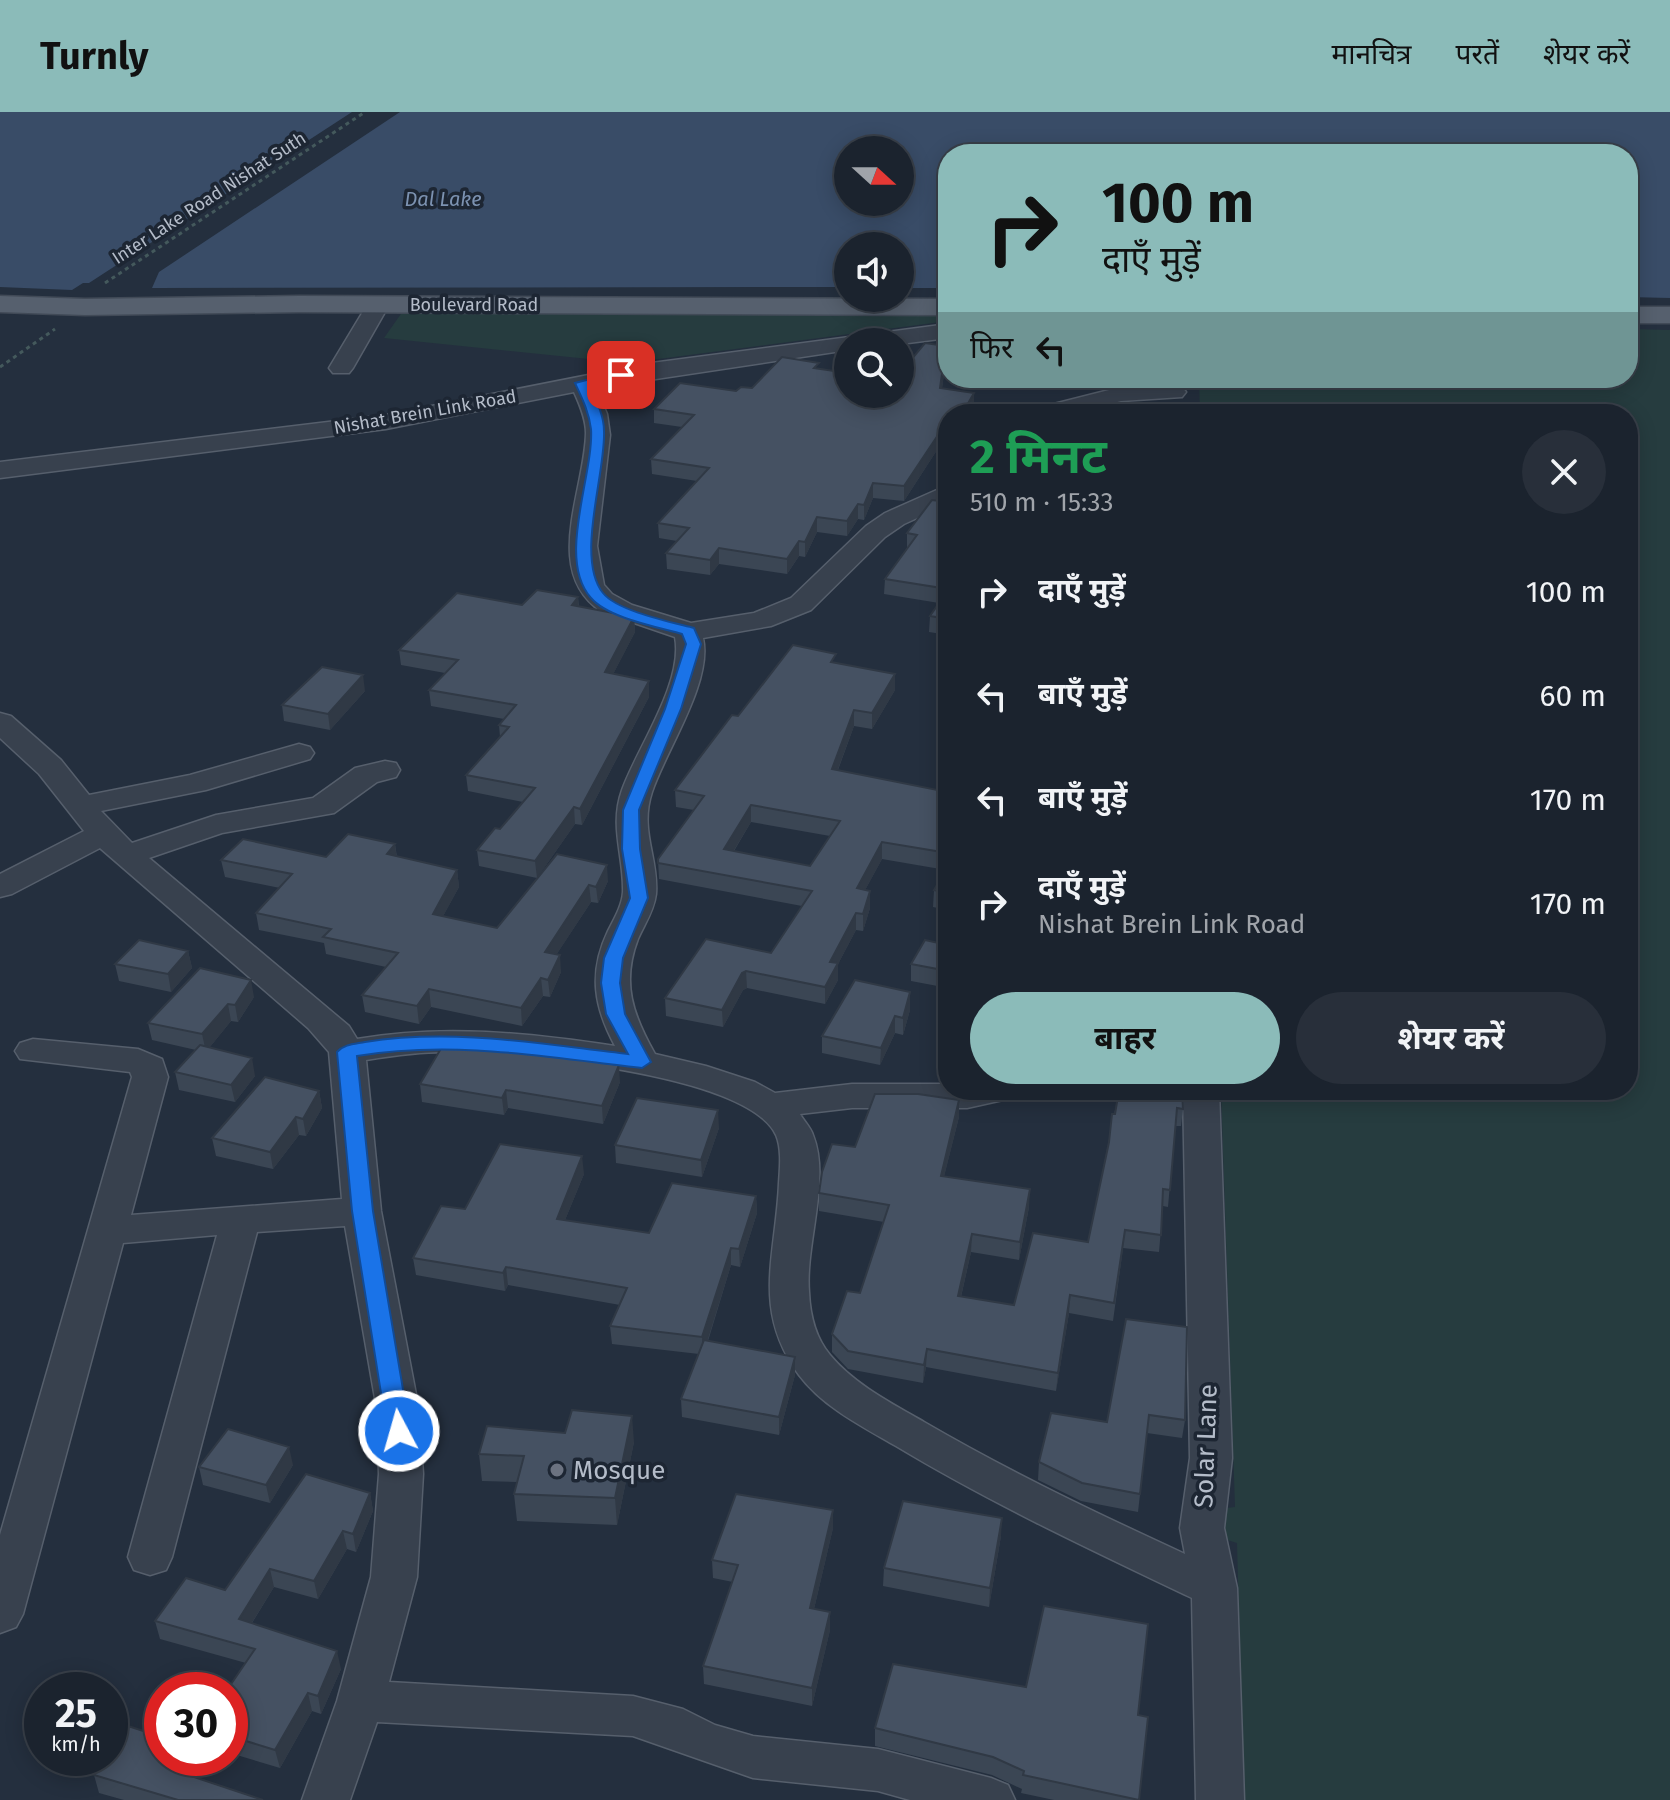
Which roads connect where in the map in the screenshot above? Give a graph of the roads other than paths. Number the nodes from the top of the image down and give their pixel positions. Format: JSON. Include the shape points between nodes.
{"nodes":[{"id":1,"x":0,"y":304,"type":"edge"},
{"id":2,"x":378,"y":305,"type":"junction"},
{"id":3,"x":938,"y":307,"type":"edge"},
{"id":4,"x":1638,"y":315,"type":"edge"},
{"id":5,"x":1670,"y":315,"type":"edge"},
{"id":6,"x":938,"y":332,"type":"edge"},
{"id":7,"x":914,"y":335,"type":"edge"},
{"id":8,"x":834,"y":345,"type":"edge"},
{"id":9,"x":341,"y":368,"type":"dead end"},
{"id":10,"x":582,"y":383,"type":"junction"},
{"id":11,"x":1174,"y":395,"type":"edge"},
{"id":12,"x":1082,"y":404,"type":"edge"},
{"id":13,"x":0,"y":470,"type":"edge"},
{"id":14,"x":938,"y":500,"type":"edge"},
{"id":15,"x":688,"y":632,"type":"junction"},
{"id":16,"x":0,"y":722,"type":"edge"},
{"id":17,"x":299,"y":753,"type":"dead end"},
{"id":18,"x":385,"y":770,"type":"dead end"},
{"id":19,"x":104,"y":832,"type":"junction"},
{"id":20,"x":0,"y":887,"type":"edge"},
{"id":21,"x":33,"y":1051,"type":"dead end"},
{"id":22,"x":347,"y":1052,"type":"junction"},
{"id":23,"x":642,"y":1062,"type":"junction"},
{"id":24,"x":938,"y":1094,"type":"edge"},
{"id":25,"x":1201,"y":1100,"type":"edge"},
{"id":26,"x":770,"y":1106,"type":"junction"},
{"id":27,"x":362,"y":1211,"type":"junction"},
{"id":28,"x":240,"y":1222,"type":"junction"},
{"id":29,"x":109,"y":1230,"type":"junction"},
{"id":30,"x":150,"y":1557,"type":"dead end"},
{"id":31,"x":1214,"y":1588,"type":"junction"},
{"id":32,"x":0,"y":1614,"type":"edge"},
{"id":33,"x":361,"y":1701,"type":"junction"},
{"id":34,"x":326,"y":1800,"type":"edge"},
{"id":35,"x":991,"y":1800,"type":"edge"},
{"id":36,"x":1220,"y":1800,"type":"edge"}],
"edges":[{"from":1,"to":2,"type":"main road","name":"Boulevard Road"},
{"from":2,"to":3,"type":"main road","name":"Boulevard Road"},
{"from":2,"to":9,"type":"street"},
{"from":4,"to":5,"type":"main road"},
{"from":6,"to":7,"type":"street"},
{"from":8,"to":10,"type":"street","name":"Nishat Brein Link Road"},
{"from":10,"to":13,"type":"street","name":"Nishat Brein Link Road","via":[[386,422]]},
{"from":10,"to":15,"type":"street","via":[[598,432],[586,524],[589,582],[595,595],[614,608]]},
{"from":11,"to":12,"type":"street","via":[[1121,394]]},
{"from":14,"to":15,"type":"street","via":[[880,527],[787,612]]},
{"from":15,"to":23,"type":"street","via":[[693,644],[677,696],[631,810],[639,898],[613,958],[610,983],[615,1014]]},
{"from":16,"to":19,"type":"street","via":[[50,767]]},
{"from":17,"to":19,"type":"street","via":[[195,783]]},
{"from":18,"to":19,"type":"street","via":[[366,775],[323,806],[216,825]]},
{"from":19,"to":20,"type":"street"},
{"from":19,"to":22,"type":"street","via":[[328,1027]]},
{"from":21,"to":29,"type":"street","via":[[138,1061],[149,1067]]},
{"from":22,"to":23,"type":"street","via":[[441,1041]]},
{"from":22,"to":27,"type":"street"},
{"from":23,"to":26,"type":"street","via":[[733,1086]]},
{"from":24,"to":26,"type":"street","via":[[852,1096]]},
{"from":25,"to":31,"type":"street","name":"Solar Lane","via":[[1211,1458],[1202,1528]]},
{"from":26,"to":31,"type":"street","via":[[795,1131],[797,1188],[785,1278],[790,1318],[815,1365],[859,1404],[939,1452]]},
{"from":27,"to":28,"type":"street"},
{"from":27,"to":33,"type":"street","via":[[398,1410],[401,1474],[394,1577]]},
{"from":28,"to":29,"type":"street"},
{"from":28,"to":30,"type":"street"},
{"from":29,"to":32,"type":"street"},
{"from":31,"to":36,"type":"street","name":"Solar Lane"},
{"from":33,"to":34,"type":"street"},
{"from":33,"to":35,"type":"street","via":[[633,1716],[753,1757],[878,1770]]}]}
